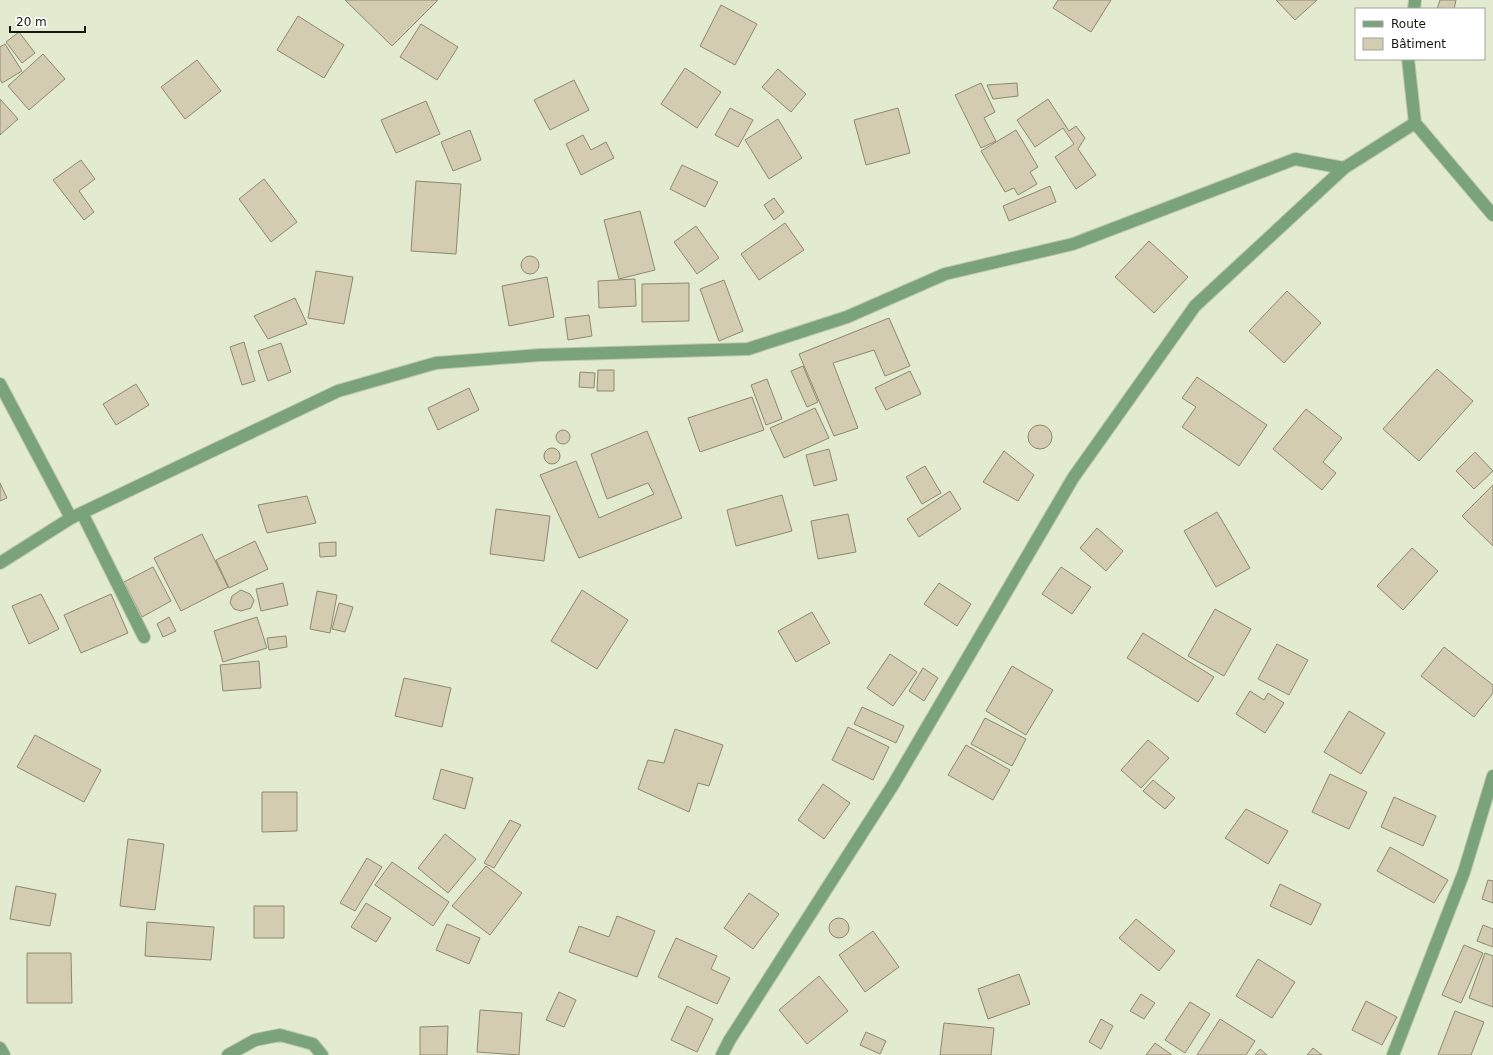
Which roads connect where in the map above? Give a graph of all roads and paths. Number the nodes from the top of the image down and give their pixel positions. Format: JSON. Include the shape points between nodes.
{"nodes":[{"id":1,"x":1408,"y":60,"type":"edge"},
{"id":2,"x":1415,"y":123,"type":"junction"},
{"id":3,"x":1344,"y":168,"type":"junction"},
{"id":4,"x":1493,"y":215,"type":"edge"},
{"id":5,"x":0,"y":384,"type":"edge"},
{"id":6,"x":77,"y":516,"type":"junction"},
{"id":7,"x":0,"y":563,"type":"edge"},
{"id":8,"x":144,"y":637,"type":"dead end"},
{"id":9,"x":1493,"y":776,"type":"edge"},
{"id":10,"x":0,"y":1048,"type":"edge"},
{"id":11,"x":4,"y":1055,"type":"edge"},
{"id":12,"x":228,"y":1055,"type":"edge"},
{"id":13,"x":322,"y":1055,"type":"edge"},
{"id":14,"x":722,"y":1055,"type":"edge"},
{"id":15,"x":1393,"y":1055,"type":"edge"}],
"edges":[{"from":1,"to":2,"type":"street"},
{"from":2,"to":3,"type":"street"},
{"from":2,"to":4,"type":"street"},
{"from":3,"to":6,"type":"street","via":[[1295,159],[1073,244],[945,274],[847,317],[748,349],[540,355],[436,363],[338,391]]},
{"from":3,"to":14,"type":"street","via":[[1195,306],[1073,478],[893,785]]},
{"from":5,"to":6,"type":"street"},
{"from":6,"to":7,"type":"street"},
{"from":6,"to":8,"type":"street"},
{"from":9,"to":15,"type":"street","via":[[1464,872]]},
{"from":10,"to":11,"type":"street"},
{"from":12,"to":13,"type":"street","via":[[255,1040],[280,1035],[313,1044]]}]}
